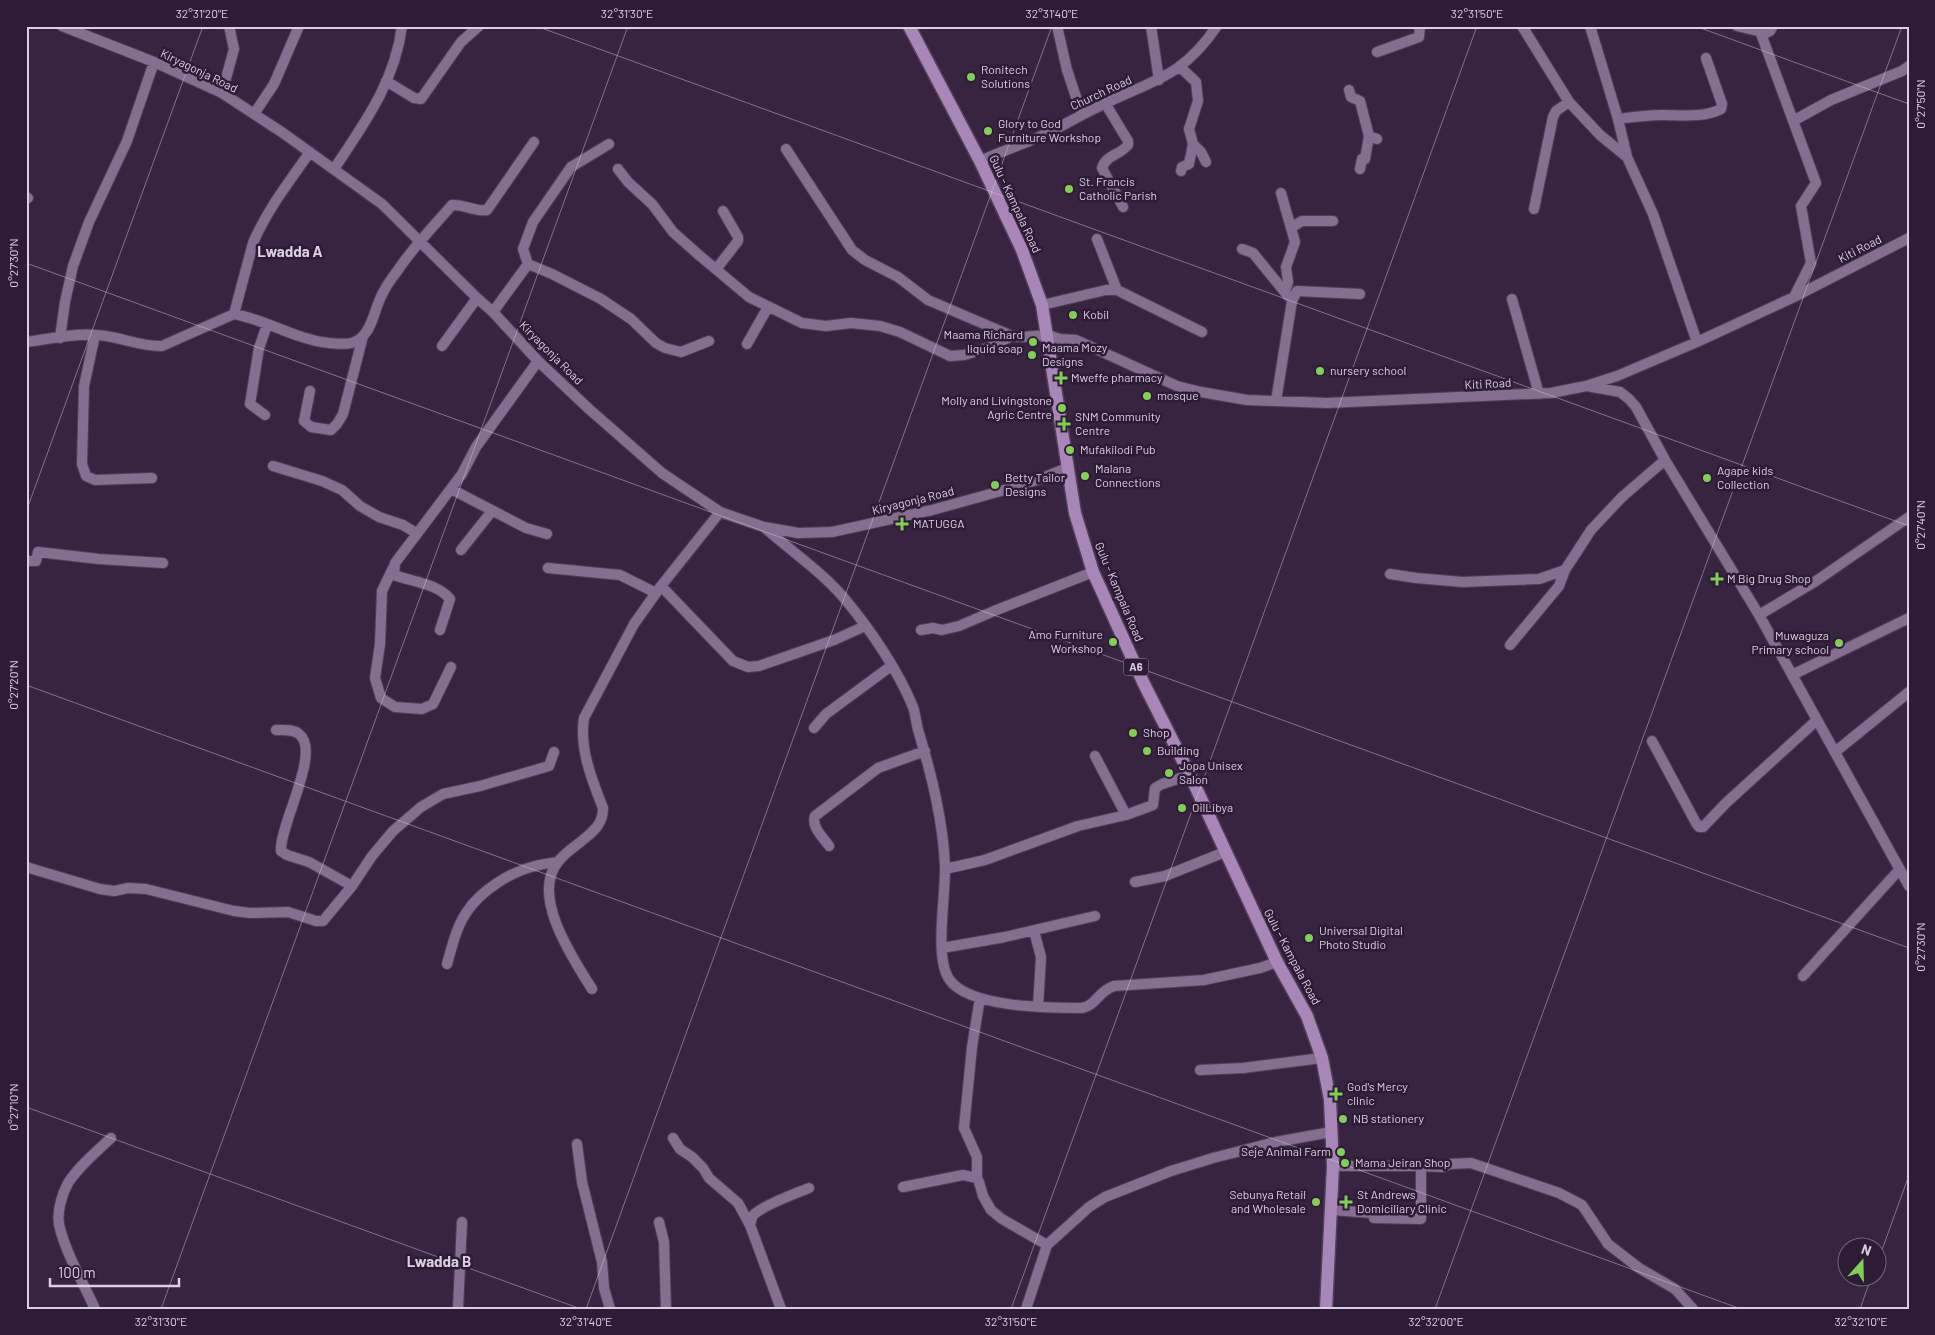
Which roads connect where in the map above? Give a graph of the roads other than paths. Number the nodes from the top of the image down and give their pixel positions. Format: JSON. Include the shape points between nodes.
{"nodes":[{"id":1,"x":62,"y":26,"type":"edge"},
{"id":2,"x":229,"y":26,"type":"edge"},
{"id":3,"x":299,"y":26,"type":"edge"},
{"id":4,"x":402,"y":26,"type":"edge"},
{"id":5,"x":479,"y":26,"type":"edge"},
{"id":6,"x":909,"y":26,"type":"edge"},
{"id":7,"x":1057,"y":26,"type":"edge"},
{"id":8,"x":1151,"y":26,"type":"edge"},
{"id":9,"x":1217,"y":26,"type":"edge"},
{"id":10,"x":1420,"y":26,"type":"edge"},
{"id":11,"x":1522,"y":26,"type":"edge"},
{"id":12,"x":1590,"y":26,"type":"edge"},
{"id":13,"x":1737,"y":26,"type":"edge"},
{"id":14,"x":1773,"y":26,"type":"edge"},
{"id":15,"x":1760,"y":31,"type":"junction"},
{"id":16,"x":1377,"y":52,"type":"dead end"},
{"id":17,"x":1706,"y":58,"type":"dead end"},
{"id":18,"x":154,"y":62,"type":"junction"},
{"id":19,"x":1909,"y":66,"type":"edge"},
{"id":20,"x":1180,"y":67,"type":"junction"},
{"id":21,"x":1159,"y":80,"type":"junction"},
{"id":22,"x":386,"y":81,"type":"junction"},
{"id":23,"x":1349,"y":90,"type":"dead end"},
{"id":24,"x":222,"y":93,"type":"junction"},
{"id":25,"x":1569,"y":102,"type":"junction"},
{"id":26,"x":1105,"y":103,"type":"junction"},
{"id":27,"x":254,"y":114,"type":"junction"},
{"id":28,"x":1082,"y":115,"type":"junction"},
{"id":29,"x":1618,"y":119,"type":"junction"},
{"id":30,"x":1793,"y":121,"type":"junction"},
{"id":31,"x":534,"y":142,"type":"dead end"},
{"id":32,"x":609,"y":144,"type":"dead end"},
{"id":33,"x":1193,"y":144,"type":"junction"},
{"id":34,"x":786,"y":149,"type":"dead end"},
{"id":35,"x":310,"y":152,"type":"junction"},
{"id":36,"x":1627,"y":157,"type":"junction"},
{"id":37,"x":980,"y":161,"type":"junction"},
{"id":38,"x":1206,"y":162,"type":"dead end"},
{"id":39,"x":618,"y":169,"type":"dead end"},
{"id":40,"x":1360,"y":169,"type":"dead end"},
{"id":41,"x":334,"y":170,"type":"junction"},
{"id":42,"x":1181,"y":171,"type":"dead end"},
{"id":43,"x":1281,"y":193,"type":"dead end"},
{"id":44,"x":1123,"y":207,"type":"dead end"},
{"id":45,"x":1534,"y":209,"type":"dead end"},
{"id":46,"x":723,"y":211,"type":"dead end"},
{"id":47,"x":1333,"y":221,"type":"dead end"},
{"id":48,"x":1292,"y":227,"type":"junction"},
{"id":49,"x":1909,"y":238,"type":"edge"},
{"id":50,"x":1097,"y":239,"type":"dead end"},
{"id":51,"x":421,"y":241,"type":"junction"},
{"id":52,"x":1242,"y":249,"type":"dead end"},
{"id":53,"x":528,"y":264,"type":"junction"},
{"id":54,"x":717,"y":268,"type":"junction"},
{"id":55,"x":1117,"y":290,"type":"junction"},
{"id":56,"x":1285,"y":292,"type":"junction"},
{"id":57,"x":1360,"y":294,"type":"dead end"},
{"id":58,"x":1794,"y":297,"type":"junction"},
{"id":59,"x":477,"y":298,"type":"junction"},
{"id":60,"x":1512,"y":299,"type":"dead end"},
{"id":61,"x":1292,"y":301,"type":"junction"},
{"id":62,"x":1042,"y":305,"type":"junction"},
{"id":63,"x":768,"y":308,"type":"junction"},
{"id":64,"x":493,"y":312,"type":"junction"},
{"id":65,"x":234,"y":314,"type":"junction"},
{"id":66,"x":267,"y":325,"type":"junction"},
{"id":67,"x":1202,"y":332,"type":"dead end"},
{"id":68,"x":95,"y":335,"type":"junction"},
{"id":69,"x":1048,"y":335,"type":"junction"},
{"id":70,"x":364,"y":336,"type":"junction"},
{"id":71,"x":1012,"y":336,"type":"junction"},
{"id":72,"x":60,"y":338,"type":"junction"},
{"id":73,"x":709,"y":341,"type":"dead end"},
{"id":74,"x":26,"y":342,"type":"edge"},
{"id":75,"x":1697,"y":342,"type":"junction"},
{"id":76,"x":747,"y":344,"type":"dead end"},
{"id":77,"x":442,"y":346,"type":"dead end"},
{"id":78,"x":538,"y":360,"type":"junction"},
{"id":79,"x":1586,"y":386,"type":"junction"},
{"id":80,"x":310,"y":391,"type":"dead end"},
{"id":81,"x":1539,"y":394,"type":"junction"},
{"id":82,"x":1276,"y":401,"type":"junction"},
{"id":83,"x":265,"y":415,"type":"dead end"},
{"id":84,"x":1665,"y":460,"type":"junction"},
{"id":85,"x":273,"y":466,"type":"dead end"},
{"id":86,"x":1067,"y":468,"type":"junction"},
{"id":87,"x":152,"y":478,"type":"dead end"},
{"id":88,"x":451,"y":489,"type":"junction"},
{"id":89,"x":492,"y":511,"type":"junction"},
{"id":90,"x":720,"y":512,"type":"junction"},
{"id":91,"x":1909,"y":517,"type":"edge"},
{"id":92,"x":764,"y":528,"type":"junction"},
{"id":93,"x":416,"y":534,"type":"junction"},
{"id":94,"x":547,"y":534,"type":"dead end"},
{"id":95,"x":461,"y":550,"type":"dead end"},
{"id":96,"x":26,"y":561,"type":"edge"},
{"id":97,"x":163,"y":563,"type":"dead end"},
{"id":98,"x":393,"y":568,"type":"junction"},
{"id":99,"x":548,"y":568,"type":"dead end"},
{"id":100,"x":1564,"y":570,"type":"junction"},
{"id":101,"x":1093,"y":572,"type":"junction"},
{"id":102,"x":1390,"y":574,"type":"dead end"},
{"id":103,"x":658,"y":589,"type":"junction"},
{"id":104,"x":1759,"y":615,"type":"junction"},
{"id":105,"x":1909,"y":618,"type":"edge"},
{"id":106,"x":864,"y":626,"type":"junction"},
{"id":107,"x":440,"y":630,"type":"dead end"},
{"id":108,"x":921,"y":630,"type":"dead end"},
{"id":109,"x":1510,"y":645,"type":"dead end"},
{"id":110,"x":891,"y":666,"type":"junction"},
{"id":111,"x":451,"y":667,"type":"dead end"},
{"id":112,"x":1792,"y":675,"type":"junction"},
{"id":113,"x":1909,"y":692,"type":"edge"},
{"id":114,"x":1817,"y":720,"type":"junction"},
{"id":115,"x":814,"y":728,"type":"dead end"},
{"id":116,"x":276,"y":730,"type":"dead end"},
{"id":117,"x":1652,"y":741,"type":"dead end"},
{"id":118,"x":925,"y":751,"type":"junction"},
{"id":119,"x":554,"y":752,"type":"dead end"},
{"id":120,"x":1835,"y":752,"type":"junction"},
{"id":121,"x":1096,"y":756,"type":"dead end"},
{"id":122,"x":1190,"y":775,"type":"junction"},
{"id":123,"x":1126,"y":815,"type":"junction"},
{"id":124,"x":829,"y":846,"type":"dead end"},
{"id":125,"x":1224,"y":852,"type":"junction"},
{"id":126,"x":557,"y":862,"type":"junction"},
{"id":127,"x":26,"y":867,"type":"edge"},
{"id":128,"x":945,"y":869,"type":"junction"},
{"id":129,"x":1898,"y":870,"type":"junction"},
{"id":130,"x":1135,"y":882,"type":"dead end"},
{"id":131,"x":352,"y":886,"type":"junction"},
{"id":132,"x":1909,"y":886,"type":"edge"},
{"id":133,"x":1095,"y":916,"type":"dead end"},
{"id":134,"x":1034,"y":931,"type":"junction"},
{"id":135,"x":942,"y":948,"type":"junction"},
{"id":136,"x":1276,"y":962,"type":"junction"},
{"id":137,"x":447,"y":964,"type":"dead end"},
{"id":138,"x":1803,"y":976,"type":"dead end"},
{"id":139,"x":592,"y":989,"type":"dead end"},
{"id":140,"x":980,"y":998,"type":"junction"},
{"id":141,"x":1038,"y":1007,"type":"junction"},
{"id":142,"x":1322,"y":1058,"type":"junction"},
{"id":143,"x":1200,"y":1070,"type":"dead end"},
{"id":144,"x":1331,"y":1132,"type":"junction"},
{"id":145,"x":110,"y":1138,"type":"dead end"},
{"id":146,"x":673,"y":1138,"type":"dead end"},
{"id":147,"x":577,"y":1144,"type":"dead end"},
{"id":148,"x":1333,"y":1166,"type":"junction"},
{"id":149,"x":1421,"y":1166,"type":"junction"},
{"id":150,"x":976,"y":1178,"type":"junction"},
{"id":151,"x":903,"y":1187,"type":"dead end"},
{"id":152,"x":809,"y":1188,"type":"dead end"},
{"id":153,"x":1331,"y":1210,"type":"junction"},
{"id":154,"x":462,"y":1222,"type":"dead end"},
{"id":155,"x":659,"y":1222,"type":"dead end"},
{"id":156,"x":750,"y":1225,"type":"junction"},
{"id":157,"x":1046,"y":1245,"type":"junction"},
{"id":158,"x":95,"y":1309,"type":"edge"},
{"id":159,"x":458,"y":1309,"type":"edge"},
{"id":160,"x":610,"y":1309,"type":"edge"},
{"id":161,"x":666,"y":1309,"type":"edge"},
{"id":162,"x":781,"y":1309,"type":"edge"},
{"id":163,"x":1026,"y":1309,"type":"edge"},
{"id":164,"x":1326,"y":1309,"type":"edge"},
{"id":165,"x":1693,"y":1309,"type":"edge"}],
"edges":[{"from":1,"to":18,"type":"street","name":"Kiryagonja Road"},
{"from":2,"to":24,"type":"street","via":[[234,48]]},
{"from":3,"to":27,"type":"street","via":[[274,84]]},
{"from":4,"to":22,"type":"street","via":[[394,65]]},
{"from":5,"to":22,"type":"street","via":[[461,42],[421,99]]},
{"from":6,"to":37,"type":"main road","name":"Gulu - Kampala Road","number":"A6"},
{"from":7,"to":28,"type":"street"},
{"from":8,"to":21,"type":"street"},
{"from":9,"to":20,"type":"street","name":"Church Road"},
{"from":10,"to":16,"type":"street","via":[[1419,37]]},
{"from":11,"to":25,"type":"street"},
{"from":12,"to":29,"type":"street"},
{"from":13,"to":15,"type":"street"},
{"from":14,"to":15,"type":"street","via":[[1768,32]]},
{"from":15,"to":30,"type":"street"},
{"from":17,"to":29,"type":"street","via":[[1721,109],[1695,115]]},
{"from":18,"to":24,"type":"street","name":"Kiryagonja Road"},
{"from":18,"to":72,"type":"street","via":[[127,141],[89,222],[73,266]]},
{"from":19,"to":30,"type":"street","via":[[1831,100]]},
{"from":20,"to":21,"type":"street","name":"Church Road"},
{"from":20,"to":33,"type":"street","via":[[1196,82],[1198,101],[1189,130]]},
{"from":21,"to":26,"type":"street","name":"Church Road"},
{"from":22,"to":41,"type":"street","via":[[373,111]]},
{"from":23,"to":40,"type":"street","via":[[1351,97],[1360,101],[1373,138]]},
{"from":24,"to":27,"type":"street","name":"Kiryagonja Road"},
{"from":25,"to":36,"type":"street","via":[[1600,135]]},
{"from":25,"to":45,"type":"street","via":[[1553,117]]},
{"from":26,"to":28,"type":"street","name":"Church Road"},
{"from":26,"to":44,"type":"street","via":[[1128,141],[1126,148],[1108,158],[1102,168]]},
{"from":27,"to":35,"type":"street","name":"Kiryagonja Road"},
{"from":28,"to":37,"type":"street","name":"Church Road"},
{"from":29,"to":36,"type":"street"},
{"from":30,"to":58,"type":"street","via":[[1816,183],[1801,206],[1811,263]]},
{"from":31,"to":51,"type":"street","via":[[487,210],[452,205]]},
{"from":32,"to":53,"type":"street","via":[[571,167],[533,222],[523,249]]},
{"from":33,"to":38,"type":"street"},
{"from":33,"to":42,"type":"street","via":[[1189,164]]},
{"from":34,"to":71,"type":"street","via":[[852,250],[898,277],[928,300]]},
{"from":35,"to":41,"type":"street","name":"Kiryagonja Road"},
{"from":35,"to":65,"type":"street","via":[[258,232]]},
{"from":36,"to":75,"type":"street","via":[[1653,214]]},
{"from":37,"to":62,"type":"main road","name":"Gulu - Kampala Road","number":"A6","via":[[1022,250]]},
{"from":39,"to":54,"type":"street","via":[[683,242]]},
{"from":41,"to":51,"type":"street","name":"Kiryagonja Road","via":[[382,204]]},
{"from":43,"to":48,"type":"street"},
{"from":46,"to":54,"type":"street","via":[[738,241]]},
{"from":47,"to":48,"type":"street","via":[[1302,221]]},
{"from":48,"to":56,"type":"street","via":[[1295,242],[1286,266],[1288,282]]},
{"from":49,"to":58,"type":"street","name":"Kiti Road"},
{"from":50,"to":55,"type":"street"},
{"from":51,"to":59,"type":"street","name":"Kiryagonja Road"},
{"from":51,"to":70,"type":"street","via":[[380,299]]},
{"from":52,"to":56,"type":"street","via":[[1253,253]]},
{"from":53,"to":64,"type":"street"},
{"from":53,"to":73,"type":"street","via":[[601,299],[665,348],[681,352]]},
{"from":54,"to":63,"type":"street","via":[[749,297]]},
{"from":55,"to":62,"type":"street"},
{"from":55,"to":67,"type":"street"},
{"from":56,"to":61,"type":"street"},
{"from":57,"to":61,"type":"street","via":[[1297,291]]},
{"from":58,"to":75,"type":"street","name":"Kiti Road"},
{"from":59,"to":64,"type":"street","name":"Kiryagonja Road"},
{"from":59,"to":77,"type":"street"},
{"from":60,"to":81,"type":"street"},
{"from":61,"to":82,"type":"street"},
{"from":62,"to":69,"type":"main road","name":"Gulu - Kampala Road","number":"A6"},
{"from":63,"to":71,"type":"street","via":[[802,323],[880,326],[950,356],[988,348]]},
{"from":63,"to":76,"type":"street"},
{"from":64,"to":78,"type":"street","name":"Kiryagonja Road"},
{"from":65,"to":66,"type":"street"},
{"from":65,"to":68,"type":"street","via":[[162,346],[150,347]]},
{"from":66,"to":70,"type":"street","via":[[295,336],[329,343],[346,344]]},
{"from":66,"to":83,"type":"street","via":[[259,348],[250,404]]},
{"from":68,"to":72,"type":"street"},
{"from":68,"to":87,"type":"street","via":[[84,386],[82,464],[86,476],[95,480]]},
{"from":69,"to":71,"type":"street","name":"Kiti Road"},
{"from":69,"to":82,"type":"street","name":"Kiti Road","via":[[1076,340],[1177,386],[1226,397]]},
{"from":69,"to":86,"type":"main road","name":"Gulu - Kampala Road","number":"A6"},
{"from":70,"to":80,"type":"street","via":[[343,414],[331,430],[311,427],[304,421]]},
{"from":72,"to":74,"type":"street"},
{"from":75,"to":79,"type":"street","name":"Kiti Road"},
{"from":78,"to":88,"type":"street","via":[[476,446]]},
{"from":78,"to":90,"type":"street","name":"Kiryagonja Road","via":[[662,473]]},
{"from":79,"to":81,"type":"street","name":"Kiti Road"},
{"from":79,"to":84,"type":"street","via":[[1620,392],[1629,399]]},
{"from":81,"to":82,"type":"street","name":"Kiti Road","via":[[1346,403]]},
{"from":84,"to":100,"type":"street","via":[[1622,497],[1591,530]]},
{"from":84,"to":104,"type":"street"},
{"from":85,"to":93,"type":"street","via":[[342,490],[378,517],[403,525]]},
{"from":86,"to":92,"type":"street","name":"Kiryagonja Road","via":[[992,494],[832,532],[798,534]]},
{"from":86,"to":101,"type":"main road","name":"Gulu - Kampala Road","number":"A6"},
{"from":88,"to":89,"type":"street"},
{"from":88,"to":93,"type":"street"},
{"from":89,"to":94,"type":"street","via":[[526,528]]},
{"from":89,"to":95,"type":"street"},
{"from":90,"to":92,"type":"street","name":"Kiryagonja Road"},
{"from":90,"to":103,"type":"street"},
{"from":91,"to":104,"type":"street","via":[[1816,581]]},
{"from":92,"to":106,"type":"street","via":[[838,592]]},
{"from":93,"to":98,"type":"street"},
{"from":96,"to":97,"type":"street","via":[[36,561],[38,552]]},
{"from":98,"to":107,"type":"street","via":[[394,575],[436,588],[450,599]]},
{"from":98,"to":111,"type":"street","via":[[382,591],[375,678],[381,698],[395,707],[422,709],[433,704]]},
{"from":99,"to":103,"type":"street","via":[[620,575]]},
{"from":100,"to":102,"type":"street","via":[[1539,579],[1463,582]]},
{"from":100,"to":109,"type":"street","via":[[1559,586]]},
{"from":101,"to":108,"type":"street","via":[[960,626]]},
{"from":101,"to":122,"type":"main road","name":"Gulu - Kampala Road","number":"A6"},
{"from":103,"to":106,"type":"street","via":[[734,661],[748,667],[810,648]]},
{"from":103,"to":126,"type":"street","via":[[634,624],[584,718],[583,745],[603,816],[596,830]]},
{"from":104,"to":112,"type":"street"},
{"from":105,"to":112,"type":"street"},
{"from":106,"to":110,"type":"street"},
{"from":110,"to":115,"type":"street","via":[[826,714]]},
{"from":110,"to":118,"type":"street","via":[[913,709]]},
{"from":112,"to":114,"type":"street"},
{"from":113,"to":120,"type":"street"},
{"from":114,"to":117,"type":"street","via":[[1703,827],[1696,823]]},
{"from":114,"to":120,"type":"street"},
{"from":116,"to":131,"type":"street","via":[[298,733],[304,740],[305,755],[303,776],[283,834],[282,851]]},
{"from":118,"to":124,"type":"street","via":[[878,768],[815,816],[816,828]]},
{"from":118,"to":128,"type":"street","via":[[941,822]]},
{"from":119,"to":131,"type":"street","via":[[548,766],[443,794],[421,808],[394,831]]},
{"from":120,"to":129,"type":"street"},
{"from":121,"to":123,"type":"street"},
{"from":122,"to":123,"type":"street","via":[[1155,788],[1152,805]]},
{"from":122,"to":125,"type":"main road","name":"Gulu - Kampala Road","number":"A6"},
{"from":123,"to":128,"type":"street","via":[[1078,826],[985,860]]},
{"from":125,"to":130,"type":"street","via":[[1165,876]]},
{"from":125,"to":136,"type":"main road","name":"Gulu - Kampala Road","number":"A6"},
{"from":126,"to":137,"type":"street","via":[[515,874],[476,900],[457,931]]},
{"from":126,"to":139,"type":"street","via":[[549,891],[553,914],[566,946]]},
{"from":127,"to":131,"type":"street","via":[[100,889],[146,889],[234,911],[288,912],[316,921],[323,921]]},
{"from":128,"to":135,"type":"street"},
{"from":129,"to":132,"type":"street"},
{"from":129,"to":138,"type":"street"},
{"from":133,"to":134,"type":"street"},
{"from":134,"to":135,"type":"street"},
{"from":134,"to":141,"type":"street","via":[[1041,958]]},
{"from":135,"to":140,"type":"street","via":[[948,979],[968,995]]},
{"from":136,"to":141,"type":"street","via":[[1204,980],[1114,986],[1104,990],[1088,1007]]},
{"from":136,"to":142,"type":"main road","name":"Gulu - Kampala Road","number":"A6","via":[[1307,1016]]},
{"from":140,"to":141,"type":"street"},
{"from":140,"to":150,"type":"street","via":[[964,1128],[977,1157]]},
{"from":142,"to":143,"type":"street"},
{"from":142,"to":144,"type":"main road","name":"Gulu - Kampala Road","number":"A6","via":[[1330,1100]]},
{"from":144,"to":148,"type":"main road","name":"Gulu - Kampala Road","number":"A6"},
{"from":144,"to":157,"type":"street","via":[[1213,1158],[1105,1196],[1089,1206]]},
{"from":145,"to":158,"type":"street","via":[[76,1172],[59,1209],[59,1223],[71,1257]]},
{"from":146,"to":156,"type":"street","via":[[709,1178],[738,1203]]},
{"from":147,"to":160,"type":"street","via":[[582,1182]]},
{"from":148,"to":149,"type":"street"},
{"from":148,"to":153,"type":"main road","name":"Gulu - Kampala Road","number":"A6"},
{"from":149,"to":153,"type":"street","via":[[1421,1219],[1374,1218],[1373,1213]]},
{"from":149,"to":165,"type":"street","via":[[1471,1163],[1559,1193],[1582,1205],[1608,1244],[1675,1290]]},
{"from":150,"to":151,"type":"street","via":[[963,1175]]},
{"from":150,"to":157,"type":"street","via":[[991,1210]]},
{"from":152,"to":156,"type":"street","via":[[757,1212]]},
{"from":153,"to":164,"type":"main road","name":"Gulu - Kampala Road","number":"A6"},
{"from":154,"to":159,"type":"street"},
{"from":155,"to":161,"type":"street","via":[[664,1242]]},
{"from":156,"to":162,"type":"street"},
{"from":157,"to":163,"type":"street"}]}
